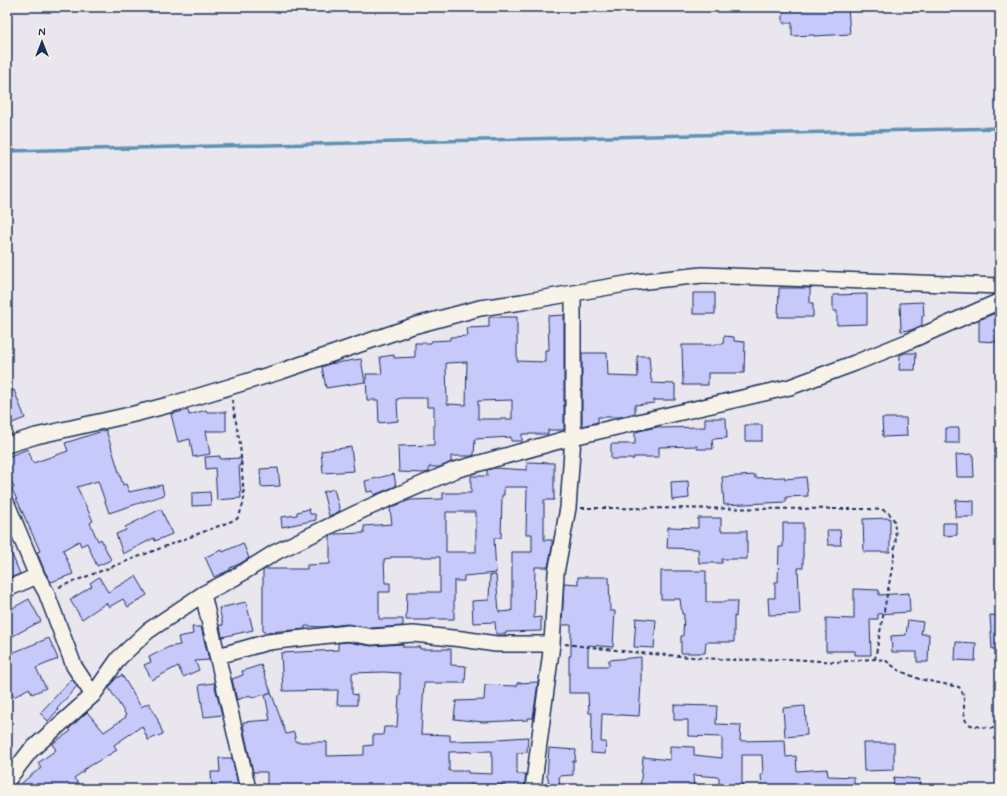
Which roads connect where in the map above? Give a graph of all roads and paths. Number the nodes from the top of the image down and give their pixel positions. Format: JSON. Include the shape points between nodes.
{"nodes":[{"id":1,"x":1000,"y":286,"type":"edge"},
{"id":2,"x":573,"y":293,"type":"junction"},
{"id":3,"x":1000,"y":300,"type":"edge"},
{"id":4,"x":230,"y":387,"type":"junction"},
{"id":5,"x":573,"y":437,"type":"junction"},
{"id":6,"x":7,"y":444,"type":"edge"},
{"id":7,"x":7,"y":504,"type":"edge"},
{"id":8,"x":568,"y":508,"type":"junction"},
{"id":9,"x":36,"y":576,"type":"junction"},
{"id":10,"x":7,"y":589,"type":"edge"},
{"id":11,"x":46,"y":592,"type":"junction"},
{"id":12,"x":203,"y":594,"type":"junction"},
{"id":13,"x":552,"y":644,"type":"junction"},
{"id":14,"x":218,"y":656,"type":"junction"},
{"id":15,"x":875,"y":659,"type":"junction"},
{"id":16,"x":93,"y":695,"type":"junction"},
{"id":17,"x":1000,"y":729,"type":"edge"},
{"id":18,"x":7,"y":781,"type":"edge"},
{"id":19,"x":248,"y":789,"type":"edge"},
{"id":20,"x":533,"y":789,"type":"edge"}],
"edges":[{"from":1,"to":2,"type":"street","via":[[702,276],[637,282]]},
{"from":2,"to":4,"type":"street","via":[[480,308],[413,326]]},
{"from":2,"to":5,"type":"street"},
{"from":3,"to":5,"type":"street","via":[[907,342],[790,387]]},
{"from":4,"to":6,"type":"street","via":[[176,404]]},
{"from":4,"to":11,"type":"path","via":[[240,444],[244,498],[237,519]]},
{"from":5,"to":8,"type":"street"},
{"from":5,"to":12,"type":"street","via":[[455,470],[365,509],[276,552]]},
{"from":7,"to":9,"type":"street"},
{"from":8,"to":13,"type":"street","via":[[556,573]]},
{"from":8,"to":15,"type":"path","via":[[868,509],[888,512],[894,520],[896,537]]},
{"from":9,"to":10,"type":"street"},
{"from":9,"to":11,"type":"street"},
{"from":11,"to":16,"type":"street","via":[[74,666]]},
{"from":12,"to":14,"type":"street"},
{"from":12,"to":16,"type":"street","via":[[148,631],[119,658]]},
{"from":13,"to":14,"type":"street","via":[[496,644],[413,634],[372,637],[348,633],[268,642]]},
{"from":13,"to":15,"type":"path","via":[[731,660],[790,659],[838,662]]},
{"from":13,"to":20,"type":"street"},
{"from":14,"to":19,"type":"street"},
{"from":15,"to":17,"type":"path","via":[[885,660],[898,670],[919,679],[959,686],[964,697],[966,722],[969,725]]},
{"from":16,"to":18,"type":"street","via":[[30,750]]}]}
